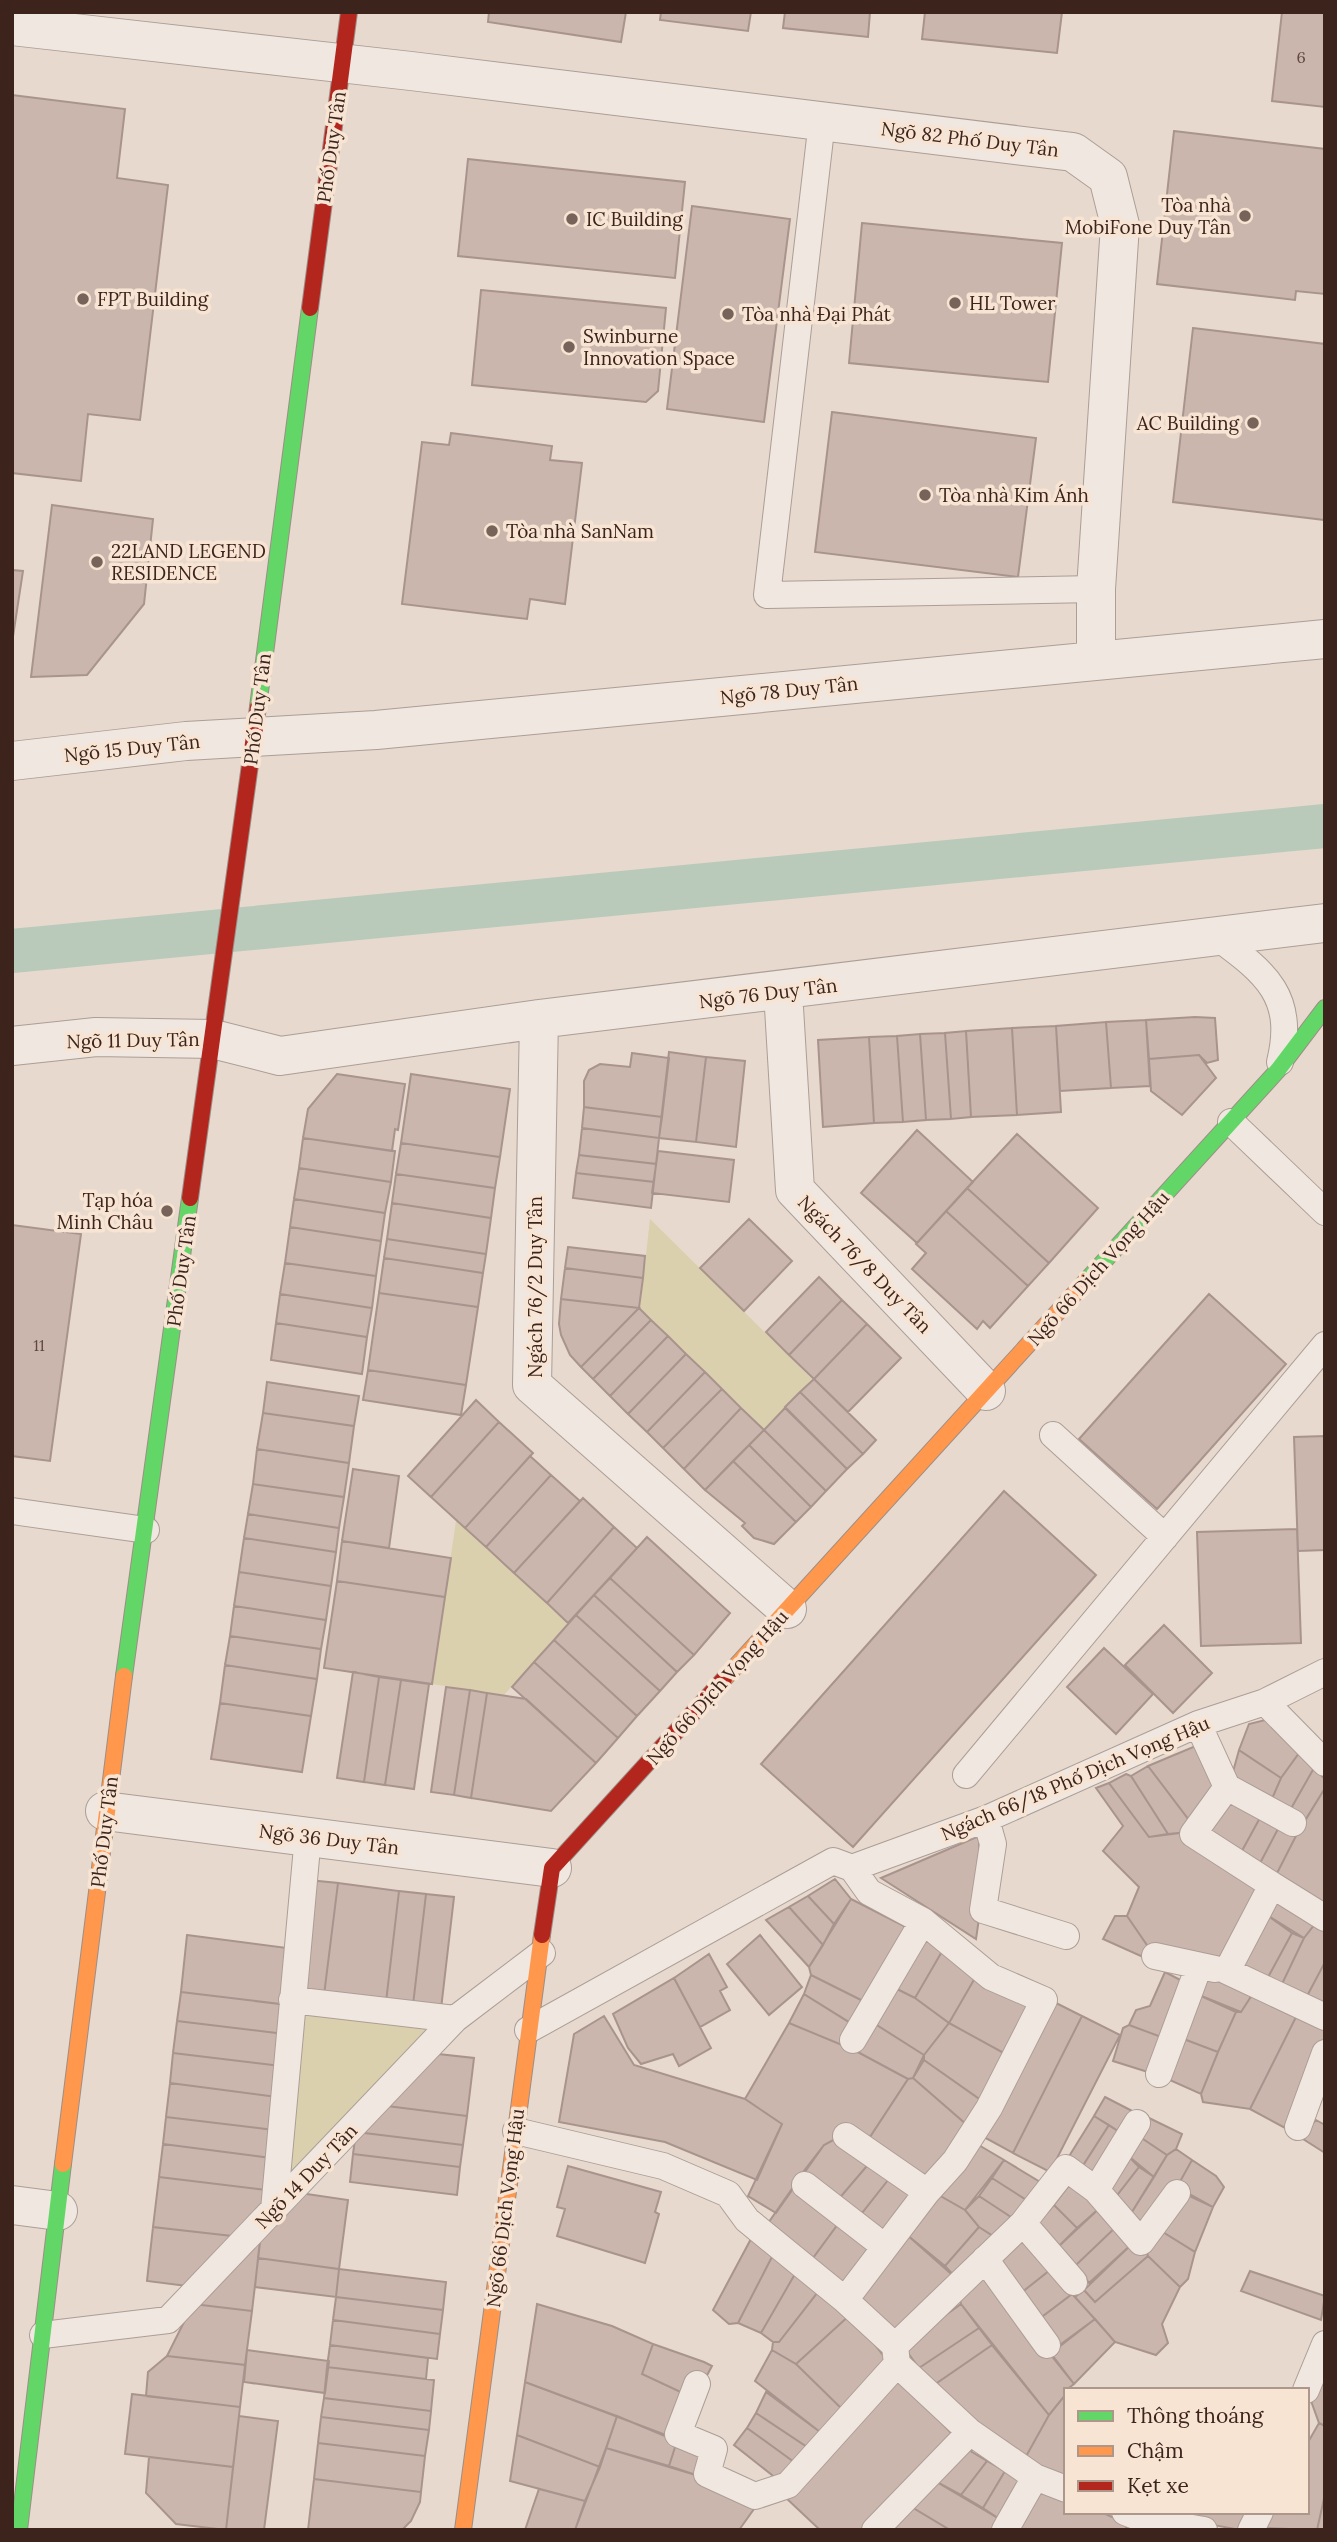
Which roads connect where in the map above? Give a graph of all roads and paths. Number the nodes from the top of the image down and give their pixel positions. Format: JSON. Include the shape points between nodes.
{"nodes":[{"id":1,"x":349,"y":12,"type":"edge"},
{"id":2,"x":12,"y":26,"type":"edge"},
{"id":3,"x":342,"y":65,"type":"junction"},
{"id":4,"x":822,"y":121,"type":"junction"},
{"id":5,"x":1096,"y":589,"type":"junction"},
{"id":6,"x":1325,"y":639,"type":"edge"},
{"id":7,"x":1096,"y":660,"type":"junction"},
{"id":8,"x":252,"y":739,"type":"junction"},
{"id":9,"x":12,"y":761,"type":"edge"},
{"id":10,"x":1325,"y":923,"type":"edge"},
{"id":11,"x":1218,"y":938,"type":"junction"},
{"id":12,"x":783,"y":991,"type":"junction"},
{"id":13,"x":1325,"y":1008,"type":"edge"},
{"id":14,"x":539,"y":1019,"type":"junction"},
{"id":15,"x":213,"y":1039,"type":"junction"},
{"id":16,"x":12,"y":1046,"type":"edge"},
{"id":17,"x":1278,"y":1070,"type":"junction"},
{"id":18,"x":1231,"y":1122,"type":"junction"},
{"id":19,"x":1325,"y":1212,"type":"edge"},
{"id":20,"x":1325,"y":1345,"type":"edge"},
{"id":21,"x":986,"y":1391,"type":"junction"},
{"id":22,"x":1053,"y":1435,"type":"dead end"},
{"id":23,"x":12,"y":1511,"type":"edge"},
{"id":24,"x":146,"y":1530,"type":"junction"},
{"id":25,"x":1165,"y":1537,"type":"junction"},
{"id":26,"x":788,"y":1609,"type":"junction"},
{"id":27,"x":1325,"y":1672,"type":"edge"},
{"id":28,"x":1265,"y":1702,"type":"junction"},
{"id":29,"x":1198,"y":1724,"type":"junction"},
{"id":30,"x":1325,"y":1762,"type":"edge"},
{"id":31,"x":966,"y":1775,"type":"dead end"},
{"id":32,"x":1227,"y":1787,"type":"junction"},
{"id":33,"x":105,"y":1811,"type":"junction"},
{"id":34,"x":986,"y":1819,"type":"junction"},
{"id":35,"x":1293,"y":1823,"type":"dead end"},
{"id":36,"x":308,"y":1836,"type":"junction"},
{"id":37,"x":552,"y":1868,"type":"junction"},
{"id":38,"x":852,"y":1868,"type":"junction"},
{"id":39,"x":1272,"y":1885,"type":"junction"},
{"id":40,"x":1325,"y":1918,"type":"edge"},
{"id":41,"x":923,"y":1921,"type":"junction"},
{"id":42,"x":1066,"y":1936,"type":"dead end"},
{"id":43,"x":541,"y":1952,"type":"junction"},
{"id":44,"x":1155,"y":1956,"type":"dead end"},
{"id":45,"x":1199,"y":1966,"type":"junction"},
{"id":46,"x":1227,"y":1971,"type":"junction"},
{"id":47,"x":292,"y":2000,"type":"junction"},
{"id":48,"x":1325,"y":2017,"type":"edge"},
{"id":49,"x":455,"y":2019,"type":"junction"},
{"id":50,"x":528,"y":2030,"type":"junction"},
{"id":51,"x":853,"y":2040,"type":"dead end"},
{"id":52,"x":1325,"y":2053,"type":"edge"},
{"id":53,"x":1159,"y":2074,"type":"dead end"},
{"id":54,"x":1136,"y":2123,"type":"dead end"},
{"id":55,"x":1298,"y":2127,"type":"dead end"},
{"id":56,"x":516,"y":2132,"type":"junction"},
{"id":57,"x":846,"y":2136,"type":"dead end"},
{"id":58,"x":805,"y":2185,"type":"dead end"},
{"id":59,"x":1096,"y":2190,"type":"junction"},
{"id":60,"x":927,"y":2192,"type":"junction"},
{"id":61,"x":1177,"y":2193,"type":"dead end"},
{"id":62,"x":12,"y":2205,"type":"edge"},
{"id":63,"x":274,"y":2210,"type":"junction"},
{"id":64,"x":58,"y":2211,"type":"junction"},
{"id":65,"x":1023,"y":2223,"type":"junction"},
{"id":66,"x":885,"y":2247,"type":"junction"},
{"id":67,"x":985,"y":2259,"type":"junction"},
{"id":68,"x":1074,"y":2282,"type":"dead end"},
{"id":69,"x":845,"y":2300,"type":"junction"},
{"id":70,"x":43,"y":2335,"type":"junction"},
{"id":71,"x":1325,"y":2344,"type":"edge"},
{"id":72,"x":1047,"y":2345,"type":"dead end"},
{"id":73,"x":896,"y":2355,"type":"junction"},
{"id":74,"x":697,"y":2384,"type":"dead end"},
{"id":75,"x":1308,"y":2388,"type":"edge"},
{"id":76,"x":970,"y":2432,"type":"junction"},
{"id":77,"x":1035,"y":2477,"type":"junction"},
{"id":78,"x":1064,"y":2488,"type":"edge"},
{"id":79,"x":1130,"y":2514,"type":"edge"},
{"id":80,"x":1259,"y":2514,"type":"edge"},
{"id":81,"x":19,"y":2530,"type":"edge"},
{"id":82,"x":463,"y":2530,"type":"edge"},
{"id":83,"x":875,"y":2530,"type":"edge"},
{"id":84,"x":1005,"y":2530,"type":"edge"},
{"id":85,"x":1204,"y":2530,"type":"edge"},
{"id":86,"x":1251,"y":2530,"type":"edge"}],
"edges":[{"from":1,"to":3,"type":"street","name":"Phố Duy Tân"},
{"from":2,"to":3,"type":"street","name":"Ngõ 82 Phố Duy Tân"},
{"from":3,"to":4,"type":"street","name":"Ngõ 82 Phố Duy Tân"},
{"from":3,"to":8,"type":"street","name":"Phố Duy Tân"},
{"from":4,"to":5,"type":"street","name":"Ngõ 82 Phố Duy Tân","via":[[1073,152],[1108,177],[1120,225]]},
{"from":4,"to":5,"type":"lane","via":[[767,595]]},
{"from":5,"to":7,"type":"street","name":"Ngõ 82 Phố Duy Tân"},
{"from":6,"to":7,"type":"street","name":"Ngõ 78 Duy Tân"},
{"from":7,"to":8,"type":"street","name":"Ngõ 78 Duy Tân"},
{"from":8,"to":9,"type":"street","name":"Ngõ 15 Duy Tân","via":[[186,741]]},
{"from":8,"to":15,"type":"street","name":"Phố Duy Tân"},
{"from":10,"to":11,"type":"street","name":"Ngõ 76 Duy Tân"},
{"from":11,"to":12,"type":"street","name":"Ngõ 76 Duy Tân"},
{"from":11,"to":17,"type":"lane","via":[[1258,967],[1280,1000],[1287,1033]]},
{"from":12,"to":14,"type":"street","name":"Ngõ 76 Duy Tân"},
{"from":12,"to":21,"type":"street","name":"Ngách 76/8 Duy Tân","via":[[795,1190]]},
{"from":13,"to":17,"type":"street","name":"Ngõ 66 Dịch Vọng Hậu"},
{"from":14,"to":15,"type":"street","name":"Ngõ 76 Duy Tân","via":[[280,1056]]},
{"from":14,"to":26,"type":"street","name":"Ngách 76/2 Duy Tân","via":[[532,1385]]},
{"from":15,"to":16,"type":"street","name":"Ngõ 11 Duy Tân","via":[[96,1037]]},
{"from":15,"to":24,"type":"street","name":"Phố Duy Tân"},
{"from":17,"to":18,"type":"street","name":"Ngõ 66 Dịch Vọng Hậu"},
{"from":18,"to":19,"type":"lane"},
{"from":18,"to":21,"type":"street","name":"Ngõ 66 Dịch Vọng Hậu"},
{"from":20,"to":25,"type":"lane"},
{"from":21,"to":26,"type":"street","name":"Ngõ 66 Dịch Vọng Hậu"},
{"from":22,"to":25,"type":"lane"},
{"from":23,"to":24,"type":"lane"},
{"from":24,"to":33,"type":"street","name":"Phố Duy Tân"},
{"from":25,"to":31,"type":"lane"},
{"from":26,"to":37,"type":"street","name":"Ngõ 66 Dịch Vọng Hậu"},
{"from":27,"to":28,"type":"lane","name":"Ngách 66/18 Phố Dịch Vọng Hậu"},
{"from":28,"to":29,"type":"lane","name":"Ngách 66/18 Phố Dịch Vọng Hậu"},
{"from":28,"to":30,"type":"lane"},
{"from":29,"to":32,"type":"lane"},
{"from":29,"to":34,"type":"lane","name":"Ngách 66/18 Phố Dịch Vọng Hậu"},
{"from":32,"to":35,"type":"lane"},
{"from":32,"to":39,"type":"lane","via":[[1193,1834]]},
{"from":33,"to":36,"type":"street","name":"Ngõ 36 Duy Tân"},
{"from":33,"to":64,"type":"street","name":"Phố Duy Tân"},
{"from":34,"to":38,"type":"lane","name":"Ngách 66/18 Phố Dịch Vọng Hậu"},
{"from":34,"to":42,"type":"lane","via":[[993,1844],[983,1910]]},
{"from":36,"to":37,"type":"street","name":"Ngõ 36 Duy Tân"},
{"from":36,"to":47,"type":"lane"},
{"from":37,"to":43,"type":"street","name":"Ngõ 66 Dịch Vọng Hậu"},
{"from":38,"to":41,"type":"lane","via":[[869,1892]]},
{"from":38,"to":50,"type":"lane","name":"Ngách 66/18 Phố Dịch Vọng Hậu","via":[[833,1861]]},
{"from":39,"to":40,"type":"lane"},
{"from":39,"to":46,"type":"lane"},
{"from":41,"to":51,"type":"lane"},
{"from":41,"to":60,"type":"lane","via":[[991,1978],[1044,2000],[989,2108],[955,2161]]},
{"from":43,"to":49,"type":"lane","name":"Ngõ 14 Duy Tân"},
{"from":43,"to":50,"type":"street","name":"Ngõ 66 Dịch Vọng Hậu"},
{"from":44,"to":45,"type":"lane"},
{"from":45,"to":46,"type":"lane"},
{"from":45,"to":53,"type":"lane"},
{"from":46,"to":48,"type":"lane"},
{"from":47,"to":49,"type":"lane"},
{"from":47,"to":63,"type":"lane"},
{"from":49,"to":63,"type":"lane","name":"Ngõ 14 Duy Tân"},
{"from":50,"to":56,"type":"street","name":"Ngõ 66 Dịch Vọng Hậu"},
{"from":52,"to":55,"type":"lane"},
{"from":54,"to":59,"type":"lane"},
{"from":56,"to":69,"type":"lane","via":[[663,2166],[728,2194],[747,2220]]},
{"from":56,"to":82,"type":"street","name":"Ngõ 66 Dịch Vọng Hậu"},
{"from":57,"to":60,"type":"lane"},
{"from":58,"to":66,"type":"lane"},
{"from":59,"to":61,"type":"lane","via":[[1141,2242]]},
{"from":59,"to":65,"type":"lane","via":[[1066,2168]]},
{"from":60,"to":66,"type":"lane"},
{"from":62,"to":64,"type":"street"},
{"from":63,"to":70,"type":"lane","name":"Ngõ 14 Duy Tân","via":[[168,2320]]},
{"from":64,"to":70,"type":"street","name":"Phố Duy Tân"},
{"from":65,"to":67,"type":"lane"},
{"from":65,"to":68,"type":"lane"},
{"from":66,"to":69,"type":"lane"},
{"from":67,"to":72,"type":"lane"},
{"from":67,"to":73,"type":"lane"},
{"from":69,"to":73,"type":"lane"},
{"from":70,"to":81,"type":"street","name":"Phố Duy Tân"},
{"from":71,"to":75,"type":"lane"},
{"from":73,"to":74,"type":"lane","via":[[788,2485],[755,2496],[707,2474],[714,2449],[678,2434]]},
{"from":73,"to":76,"type":"lane"},
{"from":76,"to":77,"type":"lane"},
{"from":76,"to":83,"type":"lane"},
{"from":77,"to":78,"type":"lane"},
{"from":77,"to":84,"type":"lane"},
{"from":79,"to":85,"type":"lane"},
{"from":80,"to":86,"type":"lane"}]}
